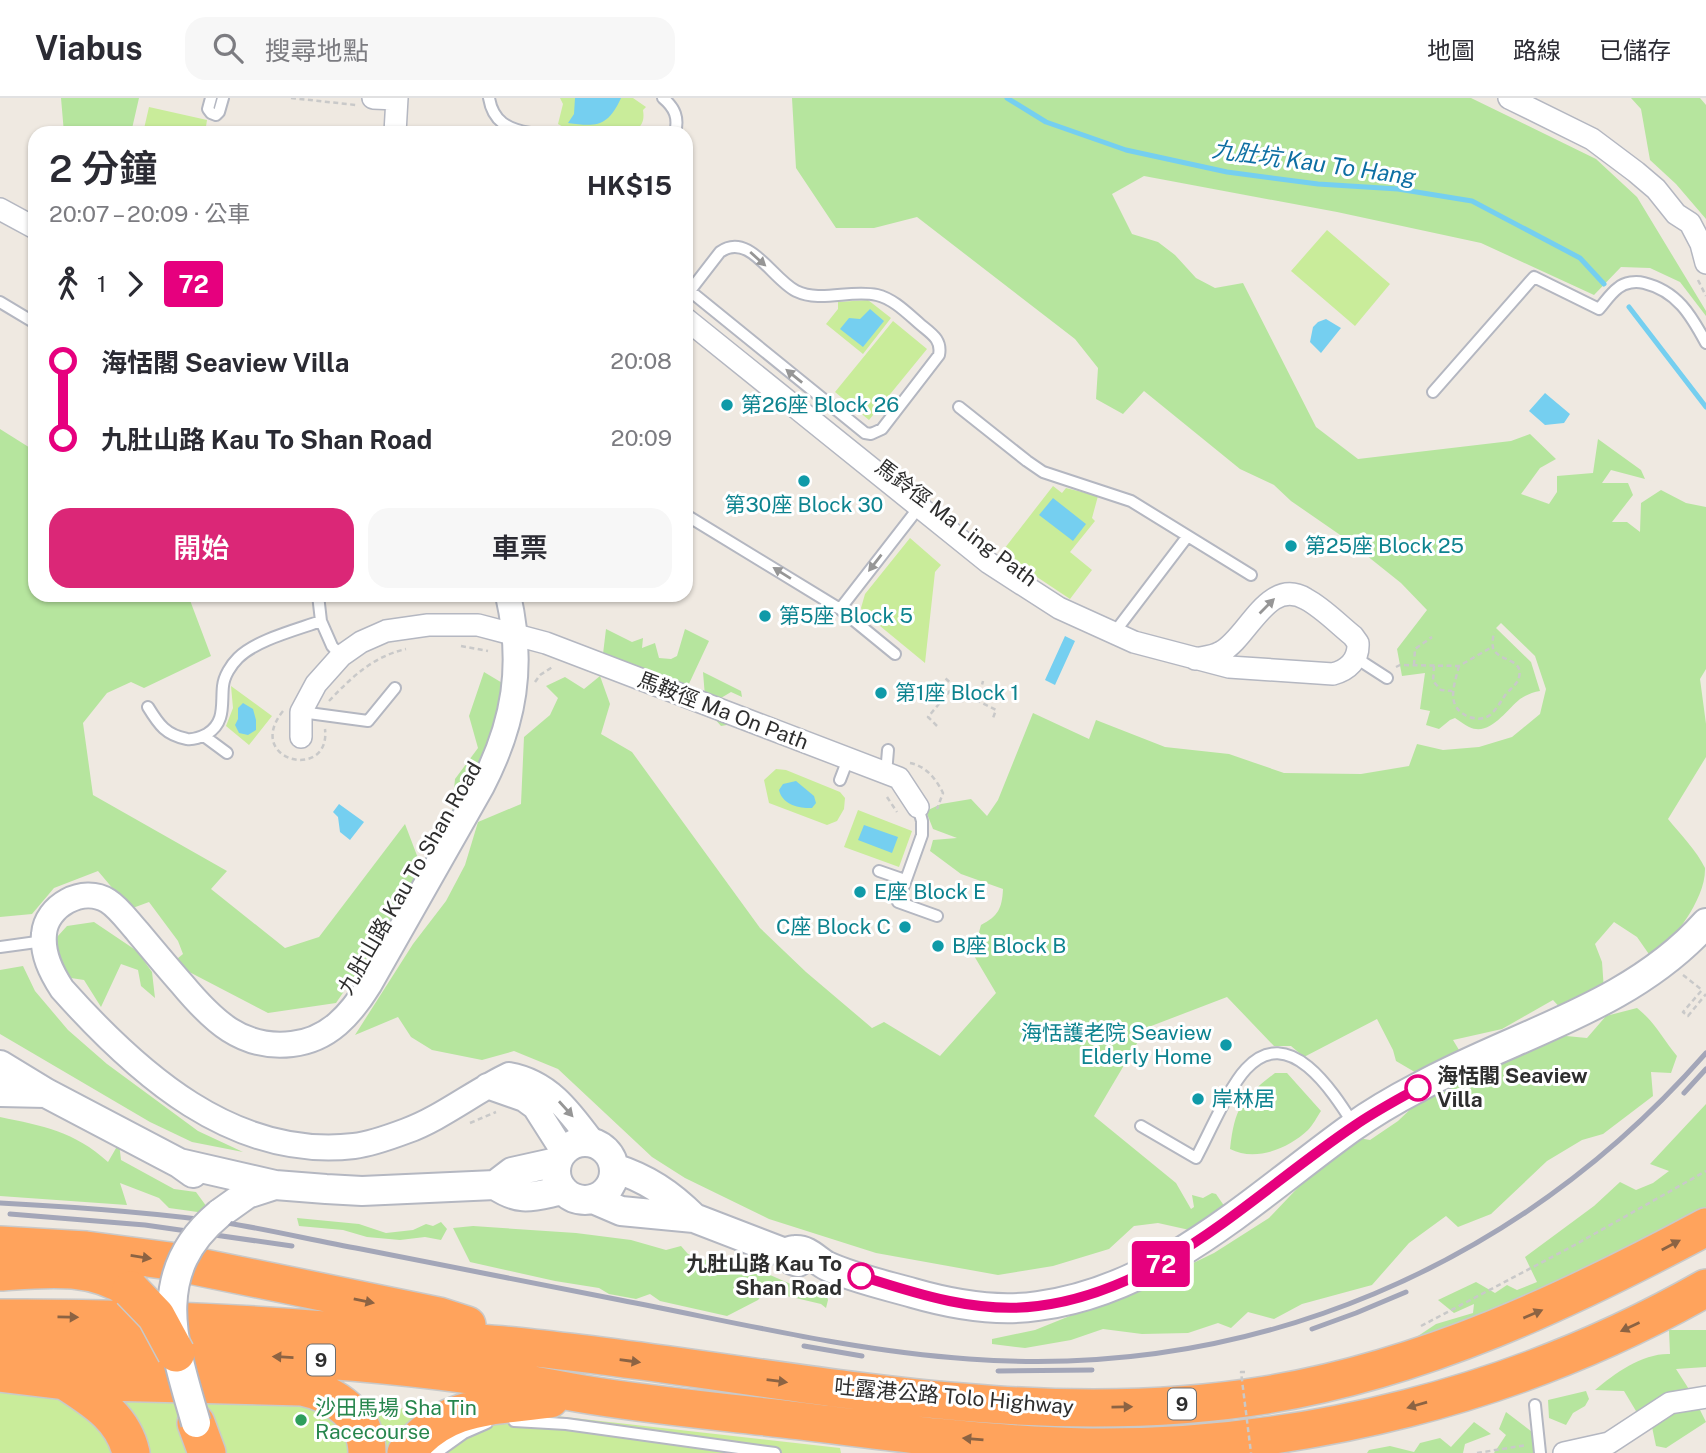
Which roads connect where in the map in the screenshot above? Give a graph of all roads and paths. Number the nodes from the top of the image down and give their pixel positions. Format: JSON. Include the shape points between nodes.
{"nodes":[{"id":1,"x":211,"y":98,"type":"edge"},
{"id":2,"x":223,"y":98,"type":"edge"},
{"id":3,"x":291,"y":98,"type":"edge"},
{"id":4,"x":489,"y":98,"type":"edge"},
{"id":5,"x":663,"y":98,"type":"edge"},
{"id":6,"x":1509,"y":98,"type":"edge"},
{"id":7,"x":397,"y":99,"type":"edge"},
{"id":8,"x":367,"y":102,"type":"edge"},
{"id":9,"x":395,"y":126,"type":"edge"},
{"id":10,"x":506,"y":126,"type":"edge"},
{"id":11,"x":676,"y":126,"type":"edge"},
{"id":12,"x":0,"y":209,"type":"edge"},
{"id":13,"x":28,"y":224,"type":"edge"},
{"id":14,"x":1702,"y":266,"type":"edge"},
{"id":15,"x":693,"y":287,"type":"edge"},
{"id":16,"x":1706,"y":296,"type":"edge"},
{"id":17,"x":693,"y":297,"type":"edge"},
{"id":18,"x":0,"y":302,"type":"edge"},
{"id":19,"x":28,"y":319,"type":"edge"},
{"id":20,"x":693,"y":325,"type":"edge"},
{"id":21,"x":1706,"y":343,"type":"edge"},
{"id":22,"x":1433,"y":392,"type":"dead end"},
{"id":23,"x":959,"y":407,"type":"dead end"},
{"id":24,"x":920,"y":506,"type":"junction"},
{"id":25,"x":693,"y":519,"type":"edge"},
{"id":26,"x":1187,"y":537,"type":"junction"},
{"id":27,"x":1251,"y":575,"type":"dead end"},
{"id":28,"x":320,"y":602,"type":"edge"},
{"id":29,"x":509,"y":602,"type":"edge"},
{"id":30,"x":840,"y":609,"type":"junction"},
{"id":31,"x":321,"y":621,"type":"junction"},
{"id":32,"x":1494,"y":632,"type":"dead end"},
{"id":33,"x":1114,"y":633,"type":"junction"},
{"id":34,"x":515,"y":634,"type":"junction"},
{"id":35,"x":1432,"y":637,"type":"dead end"},
{"id":36,"x":1235,"y":642,"type":"junction"},
{"id":37,"x":456,"y":645,"type":"dead end"},
{"id":38,"x":1492,"y":646,"type":"junction"},
{"id":39,"x":413,"y":647,"type":"dead end"},
{"id":40,"x":895,"y":654,"type":"dead end"},
{"id":41,"x":492,"y":655,"type":"dead end"},
{"id":42,"x":341,"y":656,"type":"junction"},
{"id":43,"x":1356,"y":657,"type":"junction"},
{"id":44,"x":1195,"y":659,"type":"junction"},
{"id":45,"x":1414,"y":665,"type":"junction"},
{"id":46,"x":1434,"y":666,"type":"junction"},
{"id":47,"x":1459,"y":666,"type":"junction"},
{"id":48,"x":1256,"y":670,"type":"junction"},
{"id":49,"x":1383,"y":676,"type":"joint"},
{"id":50,"x":945,"y":678,"type":"dead end"},
{"id":51,"x":983,"y":681,"type":"dead end"},
{"id":52,"x":395,"y":688,"type":"dead end"},
{"id":53,"x":1452,"y":691,"type":"junction"},
{"id":54,"x":942,"y":700,"type":"junction"},
{"id":55,"x":933,"y":701,"type":"dead end"},
{"id":56,"x":978,"y":701,"type":"junction"},
{"id":57,"x":148,"y":707,"type":"dead end"},
{"id":58,"x":302,"y":711,"type":"junction"},
{"id":59,"x":993,"y":718,"type":"dead end"},
{"id":60,"x":937,"y":726,"type":"dead end"},
{"id":61,"x":204,"y":736,"type":"junction"},
{"id":62,"x":301,"y":737,"type":"dead end"},
{"id":63,"x":888,"y":750,"type":"dead end"},
{"id":64,"x":227,"y":753,"type":"dead end"},
{"id":65,"x":848,"y":759,"type":"junction"},
{"id":66,"x":886,"y":774,"type":"junction"},
{"id":67,"x":840,"y":780,"type":"dead end"},
{"id":68,"x":918,"y":807,"type":"joint"},
{"id":69,"x":879,"y":871,"type":"dead end"},
{"id":70,"x":905,"y":880,"type":"junction"},
{"id":71,"x":937,"y":916,"type":"dead end"},
{"id":72,"x":1706,"y":923,"type":"edge"},
{"id":73,"x":44,"y":941,"type":"junction"},
{"id":74,"x":0,"y":947,"type":"edge"},
{"id":75,"x":1685,"y":977,"type":"dead end"},
{"id":76,"x":1706,"y":994,"type":"edge"},
{"id":77,"x":0,"y":1065,"type":"edge"},
{"id":78,"x":487,"y":1086,"type":"junction"},
{"id":79,"x":0,"y":1092,"type":"edge"},
{"id":80,"x":46,"y":1093,"type":"junction"},
{"id":81,"x":503,"y":1109,"type":"dead end"},
{"id":82,"x":468,"y":1124,"type":"dead end"},
{"id":83,"x":1354,"y":1125,"type":"junction"},
{"id":84,"x":1141,"y":1126,"type":"dead end"},
{"id":85,"x":593,"y":1143,"type":"junction"},
{"id":86,"x":560,"y":1157,"type":"junction"},
{"id":87,"x":179,"y":1163,"type":"junction"},
{"id":88,"x":614,"y":1168,"type":"junction"},
{"id":89,"x":1706,"y":1171,"type":"edge"},
{"id":90,"x":275,"y":1185,"type":"junction"},
{"id":91,"x":495,"y":1185,"type":"junction"},
{"id":92,"x":564,"y":1190,"type":"junction"},
{"id":93,"x":247,"y":1194,"type":"junction"},
{"id":94,"x":593,"y":1199,"type":"junction"},
{"id":95,"x":694,"y":1218,"type":"junction"},
{"id":96,"x":1706,"y":1227,"type":"edge"},
{"id":97,"x":0,"y":1245,"type":"edge"},
{"id":98,"x":0,"y":1272,"type":"edge"},
{"id":99,"x":1706,"y":1288,"type":"edge"},
{"id":100,"x":0,"y":1318,"type":"edge"},
{"id":101,"x":1414,"y":1329,"type":"dead end"},
{"id":102,"x":173,"y":1342,"type":"junction"},
{"id":103,"x":534,"y":1348,"type":"junction"},
{"id":104,"x":0,"y":1352,"type":"edge"},
{"id":105,"x":1245,"y":1372,"type":"dead end"},
{"id":106,"x":0,"y":1373,"type":"edge"},
{"id":107,"x":65,"y":1381,"type":"junction"},
{"id":108,"x":582,"y":1394,"type":"junction"},
{"id":109,"x":1706,"y":1397,"type":"edge"},
{"id":110,"x":1535,"y":1405,"type":"dead end"},
{"id":111,"x":198,"y":1443,"type":"edge"},
{"id":112,"x":1539,"y":1448,"type":"edge"},
{"id":113,"x":131,"y":1453,"type":"edge"},
{"id":114,"x":367,"y":1453,"type":"edge"},
{"id":115,"x":406,"y":1453,"type":"edge"},
{"id":116,"x":436,"y":1453,"type":"edge"},
{"id":117,"x":775,"y":1453,"type":"edge"},
{"id":118,"x":1251,"y":1453,"type":"edge"},
{"id":119,"x":1477,"y":1453,"type":"edge"},
{"id":120,"x":1564,"y":1453,"type":"edge"}],
"edges":[{"from":1,"to":2,"type":"lane","via":[[208,109],[216,115]]},
{"from":3,"to":8,"type":"path"},
{"from":4,"to":10,"type":"lane","via":[[495,117]]},
{"from":5,"to":11,"type":"lane","via":[[677,115]]},
{"from":6,"to":14,"type":"street","via":[[1592,139],[1656,189],[1676,214]]},
{"from":7,"to":8,"type":"street"},
{"from":7,"to":9,"type":"street"},
{"from":12,"to":13,"type":"street"},
{"from":14,"to":16,"type":"path"},
{"from":15,"to":17,"type":"lane","one_way":true,"via":[[720,252],[739,246],[797,291],[866,294],[891,301],[936,338],[939,355],[882,429],[865,433]]},
{"from":18,"to":19,"type":"lane"},
{"from":20,"to":24,"type":"street","name":"馬鈴徑 Ma Ling Path"},
{"from":21,"to":22,"type":"lane","via":[[1681,303],[1653,285],[1637,282],[1618,288],[1599,309],[1534,277]]},
{"from":23,"to":26,"type":"lane","via":[[1044,472],[1131,501]]},
{"from":24,"to":30,"type":"lane","one_way":true},
{"from":24,"to":33,"type":"street","name":"馬鈴徑 Ma Ling Path","via":[[1026,589]]},
{"from":30,"to":25,"type":"lane","one_way":true},
{"from":26,"to":27,"type":"lane"},
{"from":26,"to":33,"type":"lane"},
{"from":28,"to":31,"type":"lane"},
{"from":29,"to":34,"type":"street","name":"九肚山路 Kau To Shan Road"},
{"from":30,"to":40,"type":"lane"},
{"from":31,"to":42,"type":"lane"},
{"from":31,"to":61,"type":"lane","via":[[253,647],[235,661],[223,684],[220,720]]},
{"from":32,"to":38,"type":"path"},
{"from":33,"to":44,"type":"street","name":"馬鈴徑 Ma Ling Path","via":[[1132,648]]},
{"from":34,"to":42,"type":"street","name":"馬鞍徑 Ma On Path","via":[[478,625],[428,625],[386,631]]},
{"from":34,"to":65,"type":"street","name":"馬鞍徑 Ma On Path"},
{"from":34,"to":73,"type":"street","name":"九肚山路 Kau To Shan Road","via":[[513,697],[491,767],[359,1001],[326,1033],[284,1045],[257,1043],[233,1034],[211,1017],[120,912],[101,897],[79,896],[64,902],[50,917]]},
{"from":35,"to":45,"type":"path","via":[[1415,649]]},
{"from":36,"to":43,"type":"street","one_way":true,"via":[[1273,598],[1289,594],[1306,598],[1353,636],[1358,643]]},
{"from":36,"to":44,"type":"street","via":[[1223,652]]},
{"from":36,"to":48,"type":"street","via":[[1243,659]]},
{"from":37,"to":41,"type":"path","via":[[479,647]]},
{"from":38,"to":47,"type":"path"},
{"from":38,"to":53,"type":"path","via":[[1520,668],[1520,676],[1491,714],[1478,719],[1465,715],[1456,709]]},
{"from":39,"to":58,"type":"path","via":[[359,670]]},
{"from":42,"to":58,"type":"street","name":"馬鞍徑 Ma On Path","via":[[316,684]]},
{"from":43,"to":48,"type":"street","name":"馬鈴徑 Ma Ling Path","via":[[1342,672],[1304,678]]},
{"from":43,"to":49,"type":"lane"},
{"from":44,"to":48,"type":"street","name":"馬鈴徑 Ma Ling Path"},
{"from":45,"to":46,"type":"path"},
{"from":45,"to":49,"type":"path","via":[[1400,665]]},
{"from":46,"to":47,"type":"path"},
{"from":46,"to":53,"type":"path","via":[[1433,681],[1441,690]]},
{"from":47,"to":53,"type":"path"},
{"from":50,"to":54,"type":"path","via":[[954,686]]},
{"from":51,"to":56,"type":"path"},
{"from":52,"to":58,"type":"lane","via":[[368,721]]},
{"from":54,"to":55,"type":"path"},
{"from":54,"to":56,"type":"path"},
{"from":54,"to":60,"type":"path","via":[[928,717]]},
{"from":56,"to":59,"type":"path","via":[[996,710]]},
{"from":57,"to":61,"type":"lane","via":[[164,732],[192,740]]},
{"from":58,"to":58,"type":"path","via":[[325,727],[324,744],[310,758],[296,761],[277,750],[272,735],[275,720]]},
{"from":58,"to":62,"type":"street"},
{"from":61,"to":64,"type":"lane"},
{"from":63,"to":66,"type":"lane"},
{"from":65,"to":66,"type":"street","name":"馬鞍徑 Ma On Path"},
{"from":65,"to":67,"type":"lane"},
{"from":66,"to":68,"type":"street","name":"馬鞍徑 Ma On Path","via":[[904,783]]},
{"from":68,"to":70,"type":"lane","via":[[922,835]]},
{"from":69,"to":70,"type":"lane"},
{"from":70,"to":71,"type":"lane","via":[[898,902]]},
{"from":72,"to":83,"type":"main road","via":[[1673,955],[1623,989],[1420,1086]]},
{"from":73,"to":74,"type":"lane"},
{"from":73,"to":78,"type":"street","via":[[49,965],[62,989],[149,1074],[209,1117],[266,1140],[329,1148],[358,1146],[409,1130]]},
{"from":75,"to":76,"type":"path","via":[[1702,990],[1683,1012],[1688,1016]]},
{"from":77,"to":80,"type":"main road"},
{"from":78,"to":85,"type":"street","one_way":true,"via":[[509,1075],[532,1081],[565,1106]]},
{"from":78,"to":86,"type":"street","via":[[535,1107]]},
{"from":79,"to":80,"type":"main road"},
{"from":80,"to":87,"type":"main road"},
{"from":81,"to":82,"type":"path"},
{"from":83,"to":84,"type":"lane","via":[[1312,1069],[1294,1056],[1274,1052],[1256,1059],[1244,1071],[1196,1158]]},
{"from":83,"to":95,"type":"main road","via":[[1167,1261],[1088,1295],[1037,1306],[976,1305],[914,1293],[826,1265],[796,1249],[785,1253]]},
{"from":85,"to":86,"type":"main road","via":[[577,1143]]},
{"from":85,"to":88,"type":"main road","via":[[608,1153]]},
{"from":86,"to":91,"type":"main road","via":[[512,1172]]},
{"from":86,"to":92,"type":"main road","via":[[557,1178]]},
{"from":87,"to":90,"type":"main road"},
{"from":87,"to":93,"type":"main road","via":[[213,1188]]},
{"from":88,"to":94,"type":"main road","via":[[611,1185]]},
{"from":88,"to":95,"type":"main road","via":[[666,1192]]},
{"from":89,"to":101,"type":"path"},
{"from":90,"to":91,"type":"main road","via":[[362,1191]]},
{"from":90,"to":93,"type":"main road"},
{"from":91,"to":92,"type":"main road","via":[[513,1197]]},
{"from":92,"to":94,"type":"main road","via":[[573,1197]]},
{"from":93,"to":102,"type":"main road","bridge":true,"via":[[192,1241],[177,1270]]},
{"from":94,"to":95,"type":"main road","via":[[621,1210]]},
{"from":103,"to":96,"type":"highway","name":"吐露港公路 Tolo Highway","number":"9","one_way":true,"via":[[941,1401],[1097,1408],[1225,1400],[1308,1386],[1431,1354],[1554,1305]]},
{"from":97,"to":103,"type":"highway","one_way":true,"via":[[170,1261],[439,1316]]},
{"from":98,"to":102,"type":"highway","bridge":true,"via":[[48,1269],[102,1275],[131,1290]]},
{"from":99,"to":108,"type":"highway","name":"吐露港公路 Tolo Highway","number":"9","one_way":true,"via":[[1585,1347],[1490,1383],[1401,1410],[1220,1441],[1130,1447],[1012,1443]]},
{"from":100,"to":102,"type":"highway","number":"9","one_way":true},
{"from":102,"to":103,"type":"highway","name":"吐露港公路 Tolo Highway","number":"9","via":[[293,1326]]},
{"from":102,"to":104,"type":"highway","number":"9"},
{"from":108,"to":102,"type":"highway","name":"吐露港公路 Tolo Highway","number":"9","one_way":true,"via":[[496,1378],[252,1355]]},
{"from":102,"to":111,"type":"main road","bridge":true},
{"from":105,"to":118,"type":"path","bridge":true,"via":[[1241,1373]]},
{"from":106,"to":107,"type":"highway"},
{"from":107,"to":113,"type":"highway","via":[[108,1411]]},
{"from":107,"to":114,"type":"highway","via":[[316,1390],[342,1402],[353,1414]]},
{"from":108,"to":115,"type":"highway","via":[[460,1412],[431,1427]]},
{"from":109,"to":120,"type":"street","via":[[1671,1403],[1609,1443]]},
{"from":110,"to":112,"type":"lane"},
{"from":112,"to":119,"type":"path"},
{"from":116,"to":117,"type":"lane","via":[[490,1422],[523,1420]]}]}
